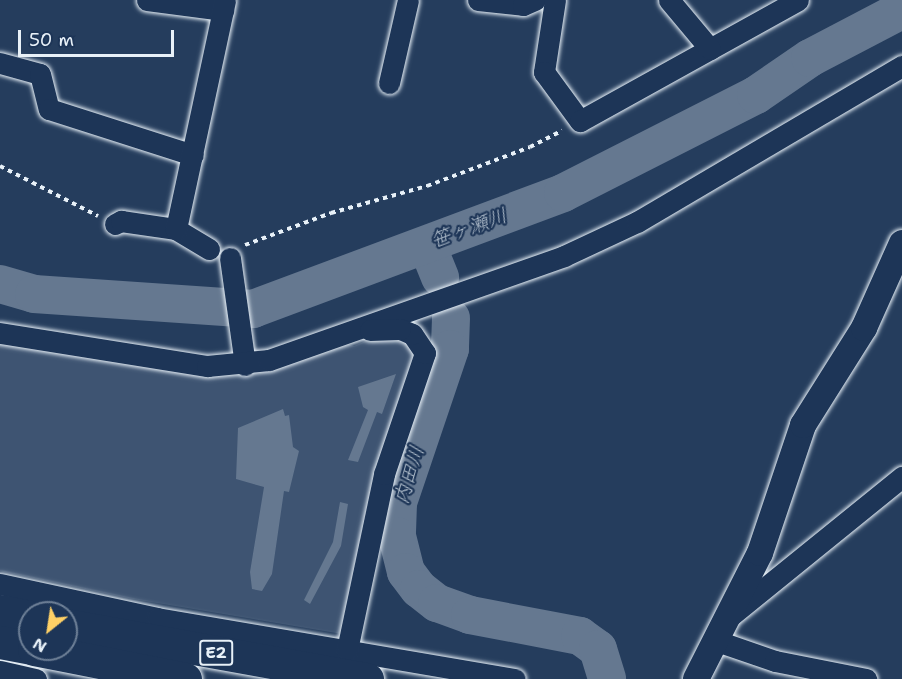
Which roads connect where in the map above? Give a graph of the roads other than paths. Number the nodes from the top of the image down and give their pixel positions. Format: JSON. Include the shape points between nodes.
{"nodes":[{"id":1,"x":147,"y":0,"type":"edge"},
{"id":2,"x":408,"y":0,"type":"edge"},
{"id":3,"x":478,"y":0,"type":"edge"},
{"id":4,"x":535,"y":0,"type":"edge"},
{"id":5,"x":555,"y":0,"type":"edge"},
{"id":6,"x":669,"y":0,"type":"edge"},
{"id":7,"x":798,"y":0,"type":"edge"},
{"id":8,"x":224,"y":5,"type":"edge"},
{"id":9,"x":710,"y":49,"type":"junction"},
{"id":10,"x":0,"y":63,"type":"edge"},
{"id":11,"x":902,"y":66,"type":"edge"},
{"id":12,"x":389,"y":83,"type":"dead end"},
{"id":13,"x":193,"y":155,"type":"junction"},
{"id":14,"x":115,"y":224,"type":"dead end"},
{"id":15,"x":176,"y":229,"type":"junction"},
{"id":16,"x":902,"y":243,"type":"edge"},
{"id":17,"x":209,"y":249,"type":"dead end"},
{"id":18,"x":235,"y":252,"type":"road end"},
{"id":19,"x":360,"y":326,"type":"junction"},
{"id":20,"x":0,"y":333,"type":"edge"},
{"id":21,"x":245,"y":361,"type":"junction"},
{"id":22,"x":902,"y":477,"type":"edge"},
{"id":23,"x":0,"y":584,"type":"edge"},
{"id":24,"x":0,"y":611,"type":"edge"},
{"id":25,"x":18,"y":615,"type":"edge"},
{"id":26,"x":728,"y":618,"type":"junction"},
{"id":27,"x":78,"y":627,"type":"edge"},
{"id":28,"x":0,"y":642,"type":"edge"},
{"id":29,"x":717,"y":642,"type":"junction"},
{"id":30,"x":18,"y":646,"type":"edge"},
{"id":31,"x":347,"y":650,"type":"junction"},
{"id":32,"x":78,"y":658,"type":"edge"},
{"id":33,"x":0,"y":671,"type":"edge"},
{"id":34,"x":36,"y":679,"type":"edge"},
{"id":35,"x":185,"y":679,"type":"edge"},
{"id":36,"x":367,"y":679,"type":"edge"},
{"id":37,"x":515,"y":679,"type":"edge"},
{"id":38,"x":696,"y":679,"type":"edge"},
{"id":39,"x":866,"y":679,"type":"edge"}],
"edges":[{"from":1,"to":8,"type":"street"},
{"from":2,"to":12,"type":"street"},
{"from":3,"to":4,"type":"street","via":[[523,5]]},
{"from":5,"to":9,"type":"street","via":[[544,72],[580,122]]},
{"from":6,"to":9,"type":"street"},
{"from":7,"to":9,"type":"street"},
{"from":8,"to":13,"type":"street"},
{"from":10,"to":13,"type":"street","via":[[40,74],[49,109]]},
{"from":11,"to":19,"type":"street","via":[[637,222],[564,256]]},
{"from":13,"to":15,"type":"street"},
{"from":14,"to":15,"type":"street","via":[[121,221]]},
{"from":15,"to":17,"type":"street"},
{"from":16,"to":26,"type":"street","via":[[864,328],[803,424],[760,553]]},
{"from":18,"to":21,"type":"street"},
{"from":19,"to":21,"type":"street"},
{"from":19,"to":31,"type":"street","via":[[365,332],[386,328],[412,334],[425,353],[384,474]]},
{"from":20,"to":21,"type":"street","via":[[207,366]]},
{"from":22,"to":26,"type":"street"},
{"from":23,"to":31,"type":"street","via":[[157,618]]},
{"from":24,"to":25,"type":"highway"},
{"from":26,"to":29,"type":"street"},
{"from":27,"to":36,"type":"highway","number":"E2"},
{"from":28,"to":30,"type":"highway"},
{"from":29,"to":38,"type":"street"},
{"from":29,"to":39,"type":"street","via":[[776,662]]},
{"from":31,"to":37,"type":"street"},
{"from":32,"to":35,"type":"highway","number":"E2"},
{"from":33,"to":34,"type":"street"}]}
